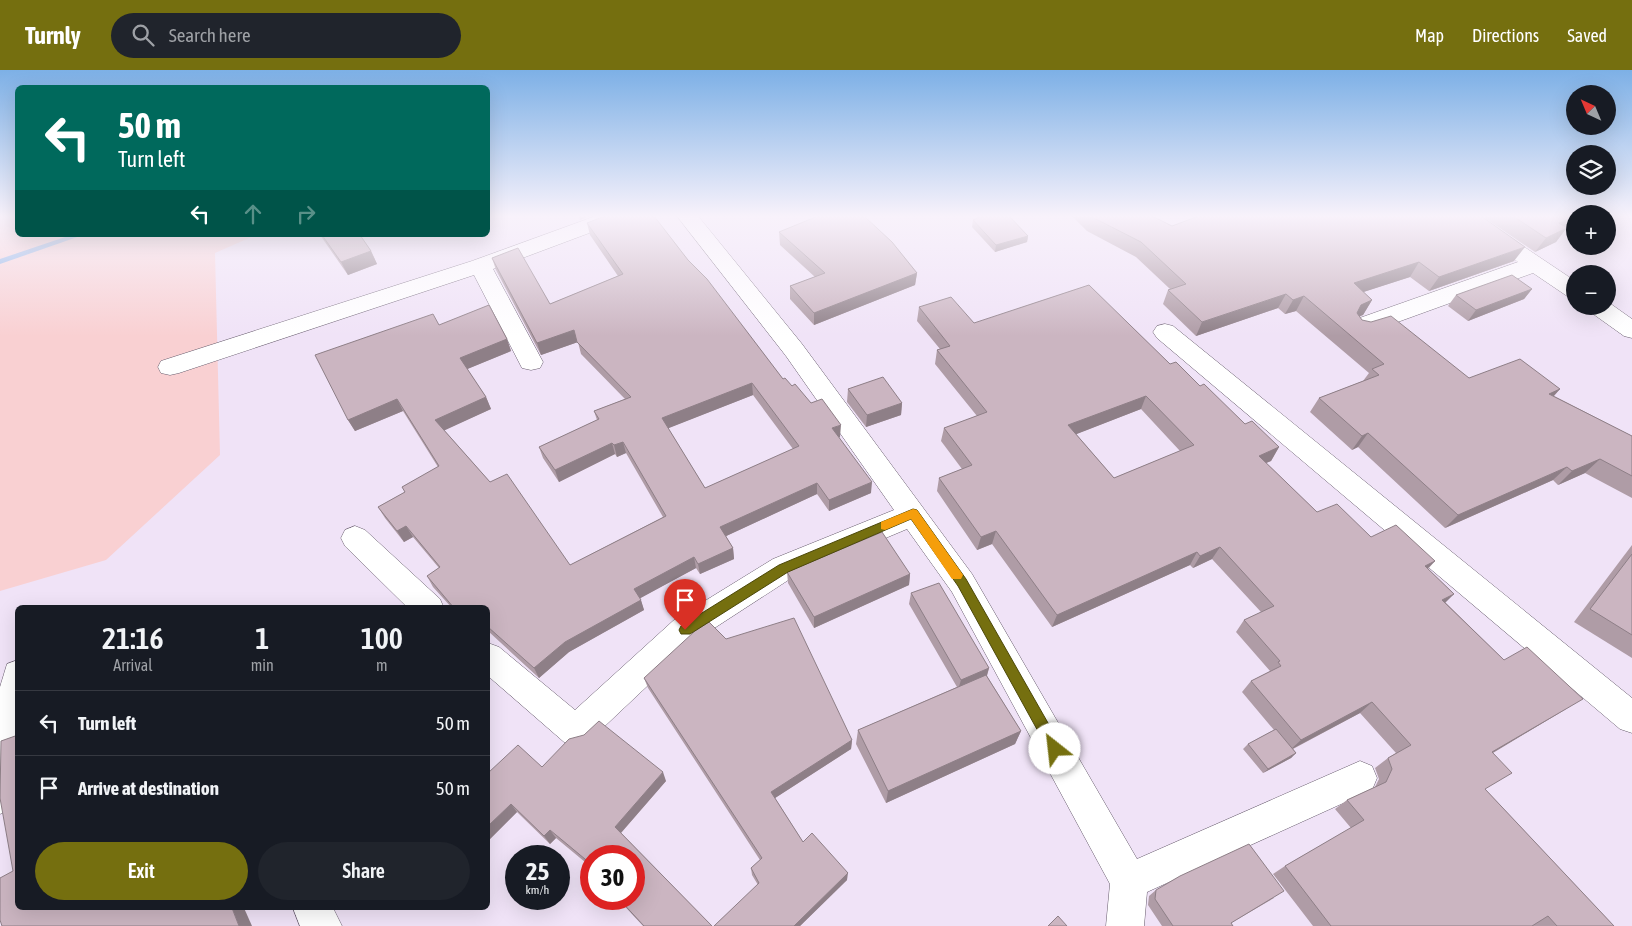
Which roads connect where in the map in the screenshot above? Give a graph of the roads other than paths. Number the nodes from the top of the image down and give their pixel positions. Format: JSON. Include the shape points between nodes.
{"nodes":[{"id":1,"x":508,"y":256,"type":"edge"},
{"id":2,"x":719,"y":256,"type":"edge"},
{"id":3,"x":1523,"y":256,"type":"edge"},
{"id":4,"x":1535,"y":264,"type":"junction"},
{"id":5,"x":480,"y":266,"type":"junction"},
{"id":6,"x":1566,"y":285,"type":"edge"},
{"id":7,"x":1610,"y":315,"type":"edge"},
{"id":8,"x":1362,"y":326,"type":"edge"},
{"id":9,"x":1632,"y":330,"type":"edge"},
{"id":10,"x":1165,"y":332,"type":"dead end"},
{"id":11,"x":531,"y":362,"type":"dead end"},
{"id":12,"x":170,"y":367,"type":"dead end"},
{"id":13,"x":913,"y":514,"type":"junction"},
{"id":14,"x":355,"y":538,"type":"dead end"},
{"id":15,"x":426,"y":605,"type":"edge"},
{"id":16,"x":490,"y":659,"type":"edge"},
{"id":17,"x":15,"y":695,"type":"edge"},
{"id":18,"x":1632,"y":718,"type":"edge"},
{"id":19,"x":1360,"y":778,"type":"dead end"},
{"id":20,"x":0,"y":798,"type":"edge"},
{"id":21,"x":1129,"y":881,"type":"junction"},
{"id":22,"x":1125,"y":926,"type":"edge"}],
"edges":[{"from":1,"to":5,"type":"street"},
{"from":2,"to":13,"type":"street","via":[[794,350]]},
{"from":3,"to":4,"type":"street"},
{"from":4,"to":6,"type":"street"},
{"from":4,"to":8,"type":"street"},
{"from":5,"to":11,"type":"street"},
{"from":5,"to":12,"type":"street"},
{"from":7,"to":9,"type":"street"},
{"from":10,"to":18,"type":"street"},
{"from":13,"to":16,"type":"street","via":[[784,568],[685,630],[576,731]]},
{"from":13,"to":21,"type":"street","via":[[962,582]]},
{"from":14,"to":15,"type":"street"},
{"from":17,"to":20,"type":"street"},
{"from":19,"to":21,"type":"street"},
{"from":21,"to":22,"type":"street"}]}
